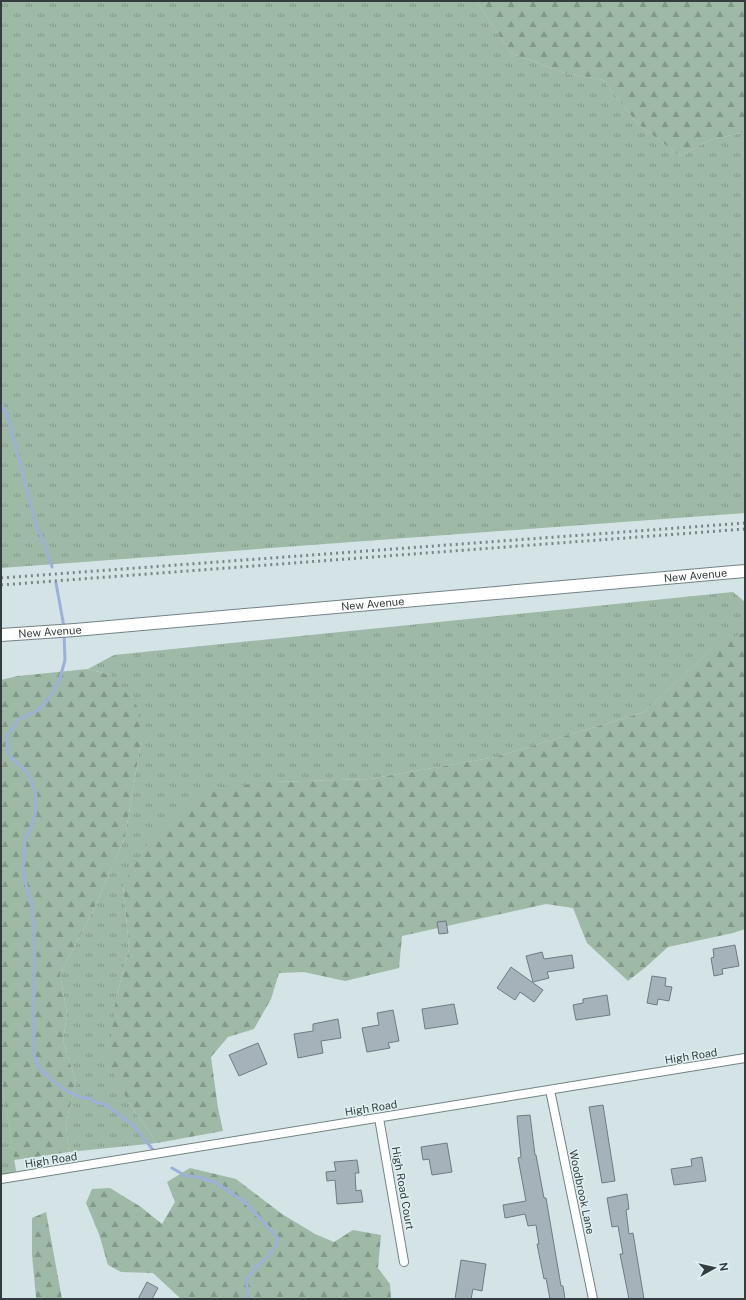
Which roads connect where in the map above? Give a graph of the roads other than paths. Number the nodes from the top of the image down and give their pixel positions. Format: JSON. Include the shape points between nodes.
{"nodes":[{"id":1,"x":745,"y":571,"type":"edge"},
{"id":2,"x":1,"y":635,"type":"edge"},
{"id":3,"x":745,"y":1058,"type":"edge"},
{"id":4,"x":550,"y":1090,"type":"junction"},
{"id":5,"x":379,"y":1118,"type":"junction"},
{"id":6,"x":1,"y":1179,"type":"edge"},
{"id":7,"x":404,"y":1262,"type":"dead end"},
{"id":8,"x":593,"y":1299,"type":"edge"}],
"edges":[{"from":1,"to":2,"type":"main road","name":"New Avenue"},
{"from":3,"to":4,"type":"street","name":"High Road"},
{"from":4,"to":5,"type":"street","name":"High Road"},
{"from":4,"to":8,"type":"street","name":"Woodbrook Lane"},
{"from":5,"to":6,"type":"street","name":"High Road"},
{"from":5,"to":7,"type":"street","name":"High Road Court"}]}
